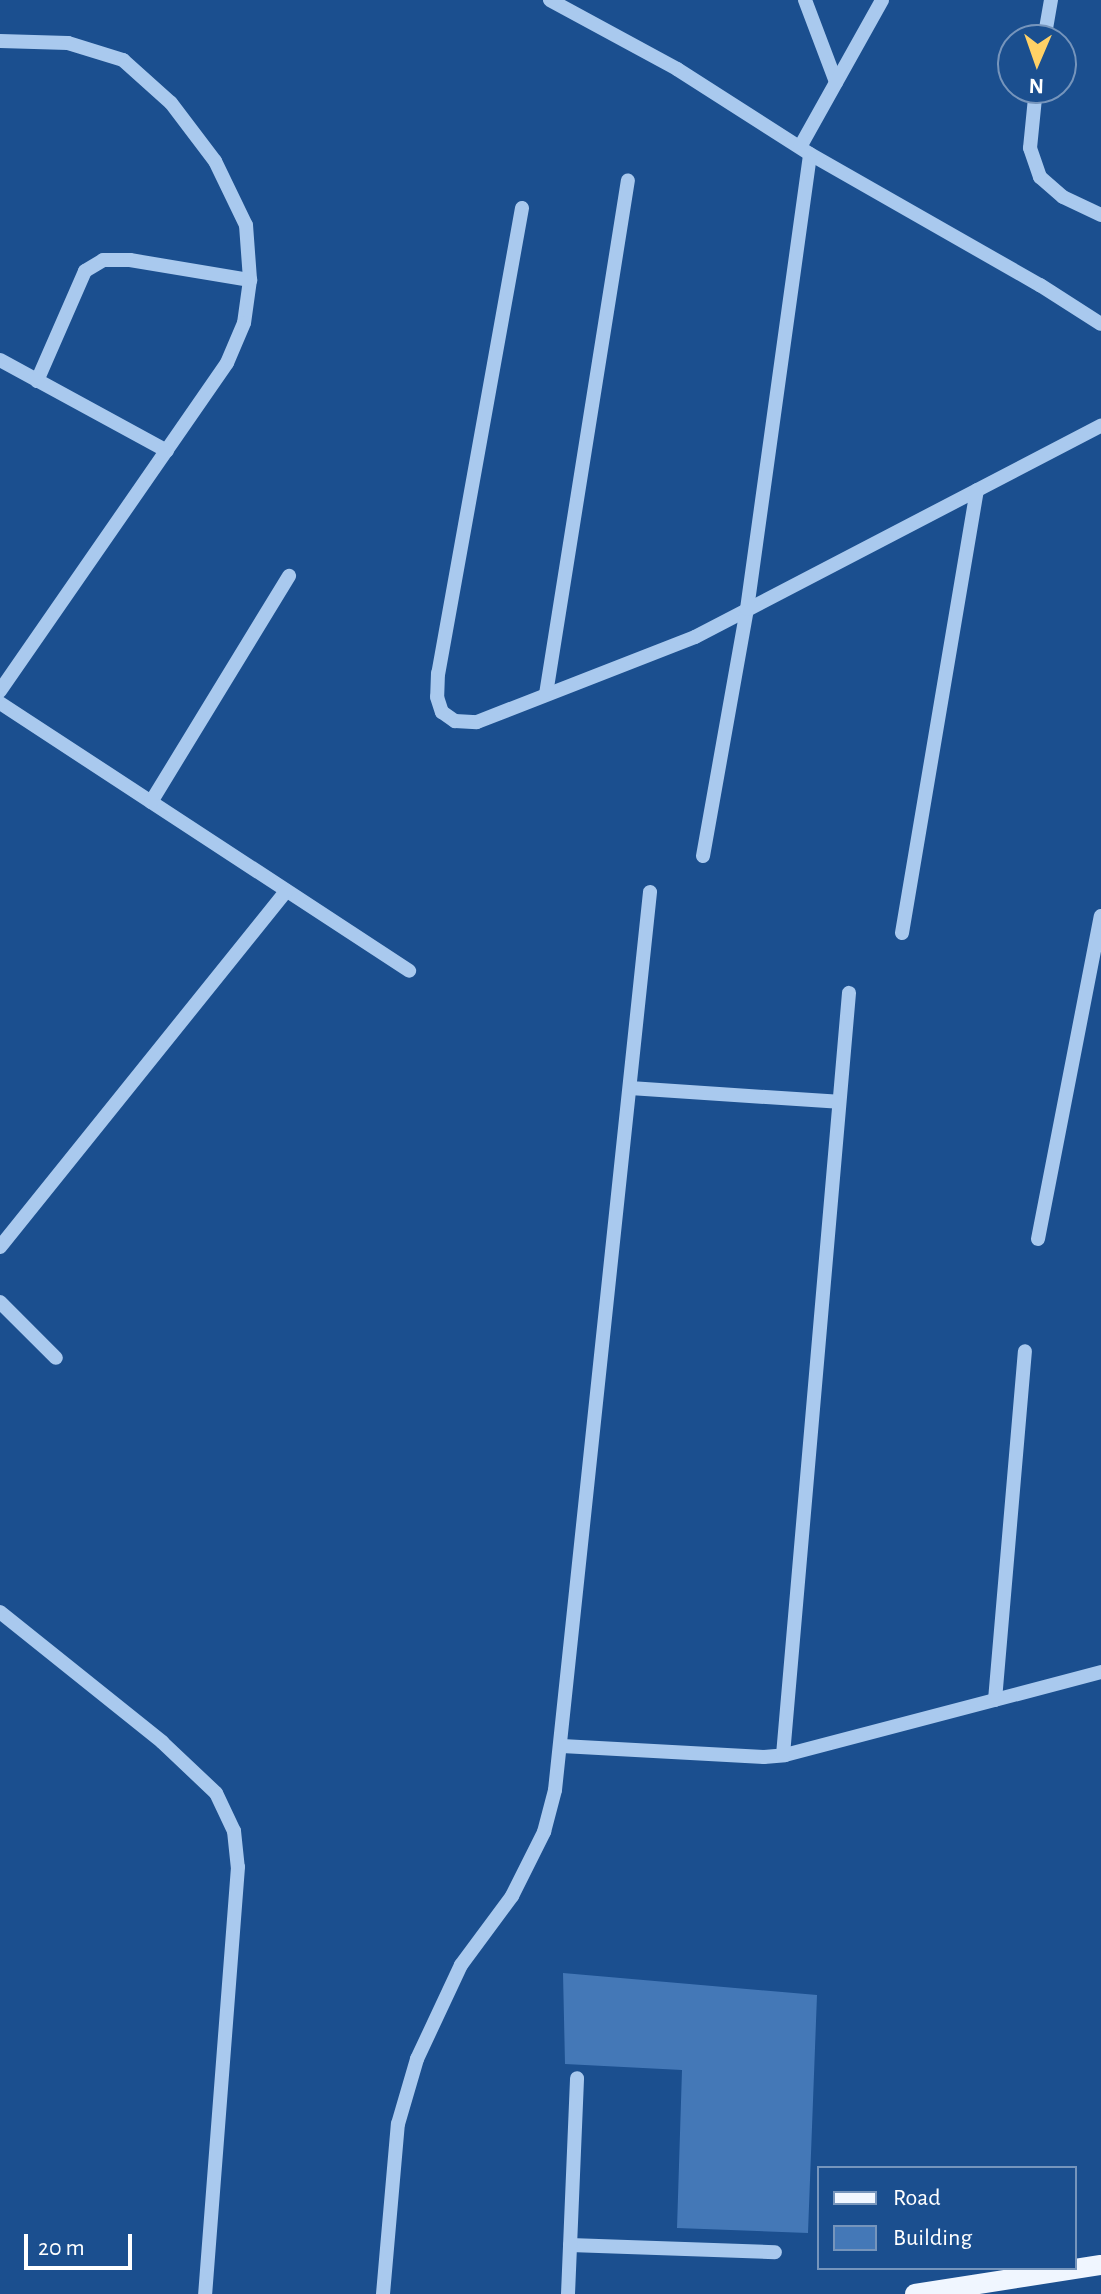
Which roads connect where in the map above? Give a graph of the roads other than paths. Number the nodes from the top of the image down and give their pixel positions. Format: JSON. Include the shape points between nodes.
{"nodes":[{"id":1,"x":550,"y":0,"type":"edge"},
{"id":2,"x":805,"y":0,"type":"edge"},
{"id":3,"x":882,"y":0,"type":"edge"},
{"id":4,"x":1051,"y":0,"type":"edge"},
{"id":5,"x":1047,"y":24,"type":"edge"},
{"id":6,"x":0,"y":41,"type":"edge"},
{"id":7,"x":836,"y":82,"type":"junction"},
{"id":8,"x":1034,"y":104,"type":"edge"},
{"id":9,"x":805,"y":150,"type":"junction"},
{"id":10,"x":628,"y":180,"type":"dead end"},
{"id":11,"x":522,"y":208,"type":"dead end"},
{"id":12,"x":1101,"y":215,"type":"edge"},
{"id":13,"x":250,"y":280,"type":"junction"},
{"id":14,"x":1101,"y":324,"type":"edge"},
{"id":15,"x":0,"y":360,"type":"edge"},
{"id":16,"x":37,"y":381,"type":"junction"},
{"id":17,"x":1101,"y":426,"type":"edge"},
{"id":18,"x":167,"y":451,"type":"junction"},
{"id":19,"x":977,"y":490,"type":"junction"},
{"id":20,"x":289,"y":576,"type":"dead end"},
{"id":21,"x":747,"y":609,"type":"junction"},
{"id":22,"x":0,"y":691,"type":"edge"},
{"id":23,"x":546,"y":694,"type":"junction"},
{"id":24,"x":0,"y":703,"type":"edge"},
{"id":25,"x":151,"y":802,"type":"junction"},
{"id":26,"x":703,"y":856,"type":"dead end"},
{"id":27,"x":286,"y":891,"type":"junction"},
{"id":28,"x":650,"y":892,"type":"dead end"},
{"id":29,"x":1101,"y":916,"type":"edge"},
{"id":30,"x":902,"y":933,"type":"dead end"},
{"id":31,"x":409,"y":971,"type":"dead end"},
{"id":32,"x":849,"y":993,"type":"dead end"},
{"id":33,"x":630,"y":1088,"type":"junction"},
{"id":34,"x":839,"y":1102,"type":"junction"},
{"id":35,"x":1038,"y":1239,"type":"dead end"},
{"id":36,"x":0,"y":1247,"type":"edge"},
{"id":37,"x":0,"y":1302,"type":"edge"},
{"id":38,"x":1025,"y":1351,"type":"dead end"},
{"id":39,"x":56,"y":1358,"type":"dead end"},
{"id":40,"x":0,"y":1612,"type":"edge"},
{"id":41,"x":1101,"y":1672,"type":"edge"},
{"id":42,"x":995,"y":1700,"type":"junction"},
{"id":43,"x":562,"y":1746,"type":"junction"},
{"id":44,"x":783,"y":1755,"type":"junction"},
{"id":45,"x":577,"y":2078,"type":"dead end"},
{"id":46,"x":570,"y":2245,"type":"junction"},
{"id":47,"x":775,"y":2252,"type":"dead end"},
{"id":48,"x":1101,"y":2265,"type":"edge"},
{"id":49,"x":1077,"y":2269,"type":"edge"},
{"id":50,"x":1069,"y":2270,"type":"edge"},
{"id":51,"x":205,"y":2294,"type":"edge"},
{"id":52,"x":383,"y":2294,"type":"edge"},
{"id":53,"x":568,"y":2294,"type":"edge"},
{"id":54,"x":915,"y":2294,"type":"edge"}],
"edges":[{"from":1,"to":9,"type":"street","via":[[677,69]]},
{"from":2,"to":7,"type":"street"},
{"from":3,"to":7,"type":"street"},
{"from":4,"to":5,"type":"street"},
{"from":6,"to":13,"type":"street","via":[[68,43],[123,60],[171,103],[215,161],[246,225]]},
{"from":7,"to":9,"type":"street"},
{"from":8,"to":12,"type":"street","via":[[1030,148],[1040,177],[1063,197]]},
{"from":9,"to":14,"type":"street"},
{"from":9,"to":21,"type":"street"},
{"from":10,"to":23,"type":"street"},
{"from":11,"to":23,"type":"street","via":[[437,697],[442,712],[455,721],[477,722]]},
{"from":13,"to":16,"type":"street","via":[[103,260],[85,271]]},
{"from":13,"to":18,"type":"street","via":[[244,323],[227,363]]},
{"from":15,"to":16,"type":"street"},
{"from":16,"to":18,"type":"street"},
{"from":17,"to":19,"type":"street"},
{"from":18,"to":22,"type":"street"},
{"from":19,"to":21,"type":"street"},
{"from":19,"to":30,"type":"street"},
{"from":20,"to":25,"type":"street"},
{"from":21,"to":23,"type":"street","via":[[695,637]]},
{"from":21,"to":26,"type":"street"},
{"from":24,"to":25,"type":"street"},
{"from":25,"to":27,"type":"street"},
{"from":27,"to":31,"type":"street"},
{"from":27,"to":36,"type":"street"},
{"from":28,"to":33,"type":"street"},
{"from":29,"to":35,"type":"street"},
{"from":32,"to":34,"type":"street"},
{"from":33,"to":34,"type":"street"},
{"from":33,"to":43,"type":"street"},
{"from":34,"to":44,"type":"street"},
{"from":37,"to":39,"type":"street"},
{"from":38,"to":42,"type":"street"},
{"from":40,"to":51,"type":"street","via":[[162,1742],[216,1793],[234,1831],[238,1867]]},
{"from":41,"to":42,"type":"street"},
{"from":42,"to":44,"type":"street"},
{"from":43,"to":44,"type":"street"},
{"from":43,"to":52,"type":"street","via":[[544,1832],[512,1896],[444,1995],[417,2059],[398,2124]]},
{"from":45,"to":46,"type":"street"},
{"from":46,"to":47,"type":"street"},
{"from":46,"to":53,"type":"street"},
{"from":48,"to":49,"type":"main road"},
{"from":50,"to":54,"type":"main road"}]}
